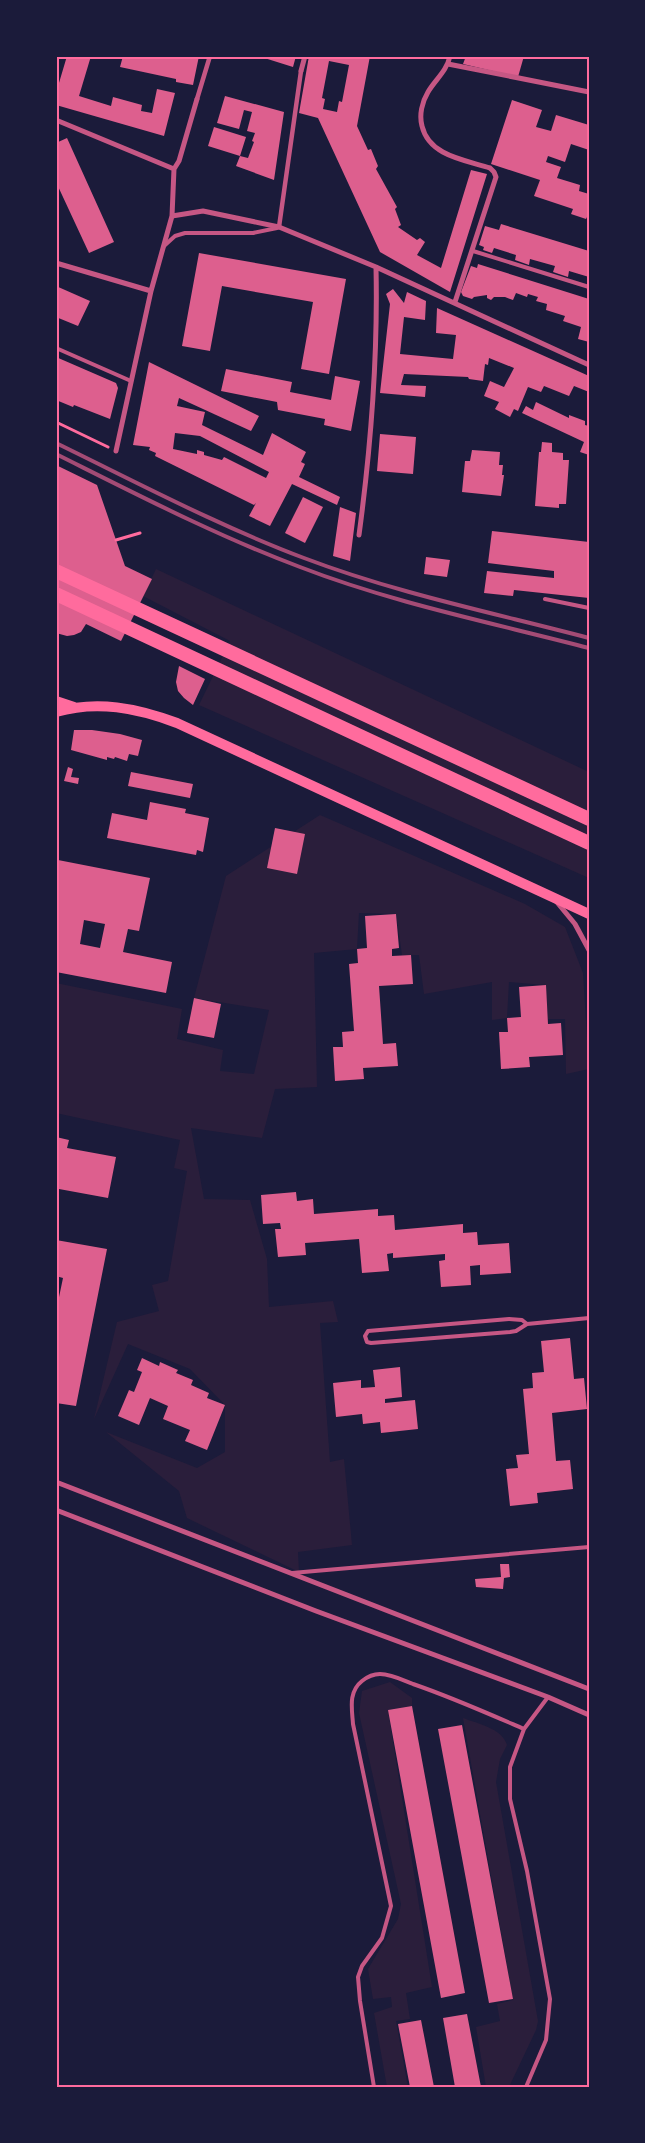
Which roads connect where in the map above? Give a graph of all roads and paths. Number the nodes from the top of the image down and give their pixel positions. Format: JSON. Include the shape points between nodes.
{"nodes":[{"id":1,"x":210,"y":56,"type":"edge"},
{"id":2,"x":305,"y":56,"type":"edge"},
{"id":3,"x":450,"y":56,"type":"edge"},
{"id":4,"x":448,"y":64,"type":"junction"},
{"id":5,"x":301,"y":71,"type":"joint"},
{"id":6,"x":589,"y":92,"type":"edge"},
{"id":7,"x":198,"y":99,"type":"joint"},
{"id":8,"x":56,"y":120,"type":"edge"},
{"id":9,"x":174,"y":170,"type":"junction"},
{"id":10,"x":172,"y":216,"type":"junction"},
{"id":11,"x":279,"y":227,"type":"junction"},
{"id":12,"x":163,"y":247,"type":"junction"},
{"id":13,"x":473,"y":250,"type":"junction"},
{"id":14,"x":56,"y":263,"type":"edge"},
{"id":15,"x":376,"y":266,"type":"junction"},
{"id":16,"x":589,"y":287,"type":"edge"},
{"id":17,"x":151,"y":291,"type":"junction"},
{"id":18,"x":455,"y":302,"type":"junction"},
{"id":19,"x":56,"y":348,"type":"edge"},
{"id":20,"x":589,"y":365,"type":"edge"},
{"id":21,"x":131,"y":381,"type":"junction"},
{"id":22,"x":56,"y":422,"type":"edge"},
{"id":23,"x":116,"y":451,"type":"joint"},
{"id":24,"x":140,"y":533,"type":"dead end"},
{"id":25,"x":359,"y":535,"type":"dead end"},
{"id":26,"x":116,"y":540,"type":"dead end"},
{"id":27,"x":56,"y":571,"type":"edge"},
{"id":28,"x":56,"y":594,"type":"edge"},
{"id":29,"x":545,"y":600,"type":"dead end"},
{"id":30,"x":589,"y":608,"type":"edge"},
{"id":31,"x":56,"y":701,"type":"edge"},
{"id":32,"x":75,"y":707,"type":"junction"},
{"id":33,"x":56,"y":712,"type":"edge"},
{"id":34,"x":589,"y":820,"type":"edge"},
{"id":35,"x":589,"y":843,"type":"edge"},
{"id":36,"x":554,"y":899,"type":"junction"},
{"id":37,"x":589,"y":914,"type":"edge"},
{"id":38,"x":589,"y":950,"type":"edge"},
{"id":39,"x":589,"y":1318,"type":"edge"},
{"id":40,"x":527,"y":1324,"type":"junction"},
{"id":41,"x":56,"y":1482,"type":"edge"},
{"id":42,"x":56,"y":1510,"type":"edge"},
{"id":43,"x":589,"y":1547,"type":"edge"},
{"id":44,"x":291,"y":1573,"type":"junction"},
{"id":45,"x":589,"y":1689,"type":"edge"},
{"id":46,"x":548,"y":1697,"type":"junction"},
{"id":47,"x":589,"y":1715,"type":"edge"},
{"id":48,"x":524,"y":1729,"type":"junction"},
{"id":49,"x":374,"y":2087,"type":"edge"},
{"id":50,"x":526,"y":2087,"type":"edge"}],
"edges":[{"from":1,"to":7,"type":"street"},
{"from":2,"to":5,"type":"street"},
{"from":3,"to":4,"type":"street"},
{"from":4,"to":6,"type":"street"},
{"from":4,"to":13,"type":"street","via":[[428,92],[420,120],[427,138],[440,151],[492,170],[496,177]]},
{"from":5,"to":11,"type":"street"},
{"from":7,"to":9,"type":"street"},
{"from":8,"to":9,"type":"street"},
{"from":9,"to":10,"type":"street"},
{"from":10,"to":11,"type":"street","via":[[203,211]]},
{"from":10,"to":12,"type":"street"},
{"from":11,"to":12,"type":"lane","via":[[252,233],[185,233],[175,236]]},
{"from":11,"to":15,"type":"street"},
{"from":12,"to":17,"type":"street"},
{"from":13,"to":16,"type":"lane"},
{"from":13,"to":18,"type":"street"},
{"from":14,"to":17,"type":"street"},
{"from":15,"to":18,"type":"street"},
{"from":15,"to":25,"type":"street","via":[[375,370],[369,463]]},
{"from":17,"to":21,"type":"street"},
{"from":18,"to":20,"type":"street"},
{"from":19,"to":21,"type":"lane"},
{"from":21,"to":23,"type":"street"},
{"from":22,"to":23,"type":"path"},
{"from":24,"to":26,"type":"path"},
{"from":27,"to":34,"type":"highway"},
{"from":28,"to":35,"type":"highway"},
{"from":29,"to":30,"type":"lane"},
{"from":31,"to":32,"type":"main road"},
{"from":32,"to":33,"type":"main road"},
{"from":32,"to":36,"type":"main road","via":[[126,708],[179,724]]},
{"from":36,"to":37,"type":"main road"},
{"from":36,"to":38,"type":"street","via":[[575,924]]},
{"from":39,"to":40,"type":"lane"},
{"from":40,"to":40,"type":"lane","via":[[522,1320],[509,1319],[368,1331],[365,1336],[371,1343],[510,1332]]},
{"from":41,"to":44,"type":"street"},
{"from":42,"to":46,"type":"street"},
{"from":43,"to":44,"type":"lane"},
{"from":44,"to":45,"type":"street"},
{"from":46,"to":47,"type":"street"},
{"from":46,"to":48,"type":"lane"},
{"from":48,"to":49,"type":"lane","via":[[390,1676],[370,1676],[355,1689],[352,1724],[391,1906],[382,1938],[358,1977]]},
{"from":48,"to":50,"type":"lane","via":[[510,1767],[510,1800],[527,1871],[550,1999],[546,2040]]}]}
